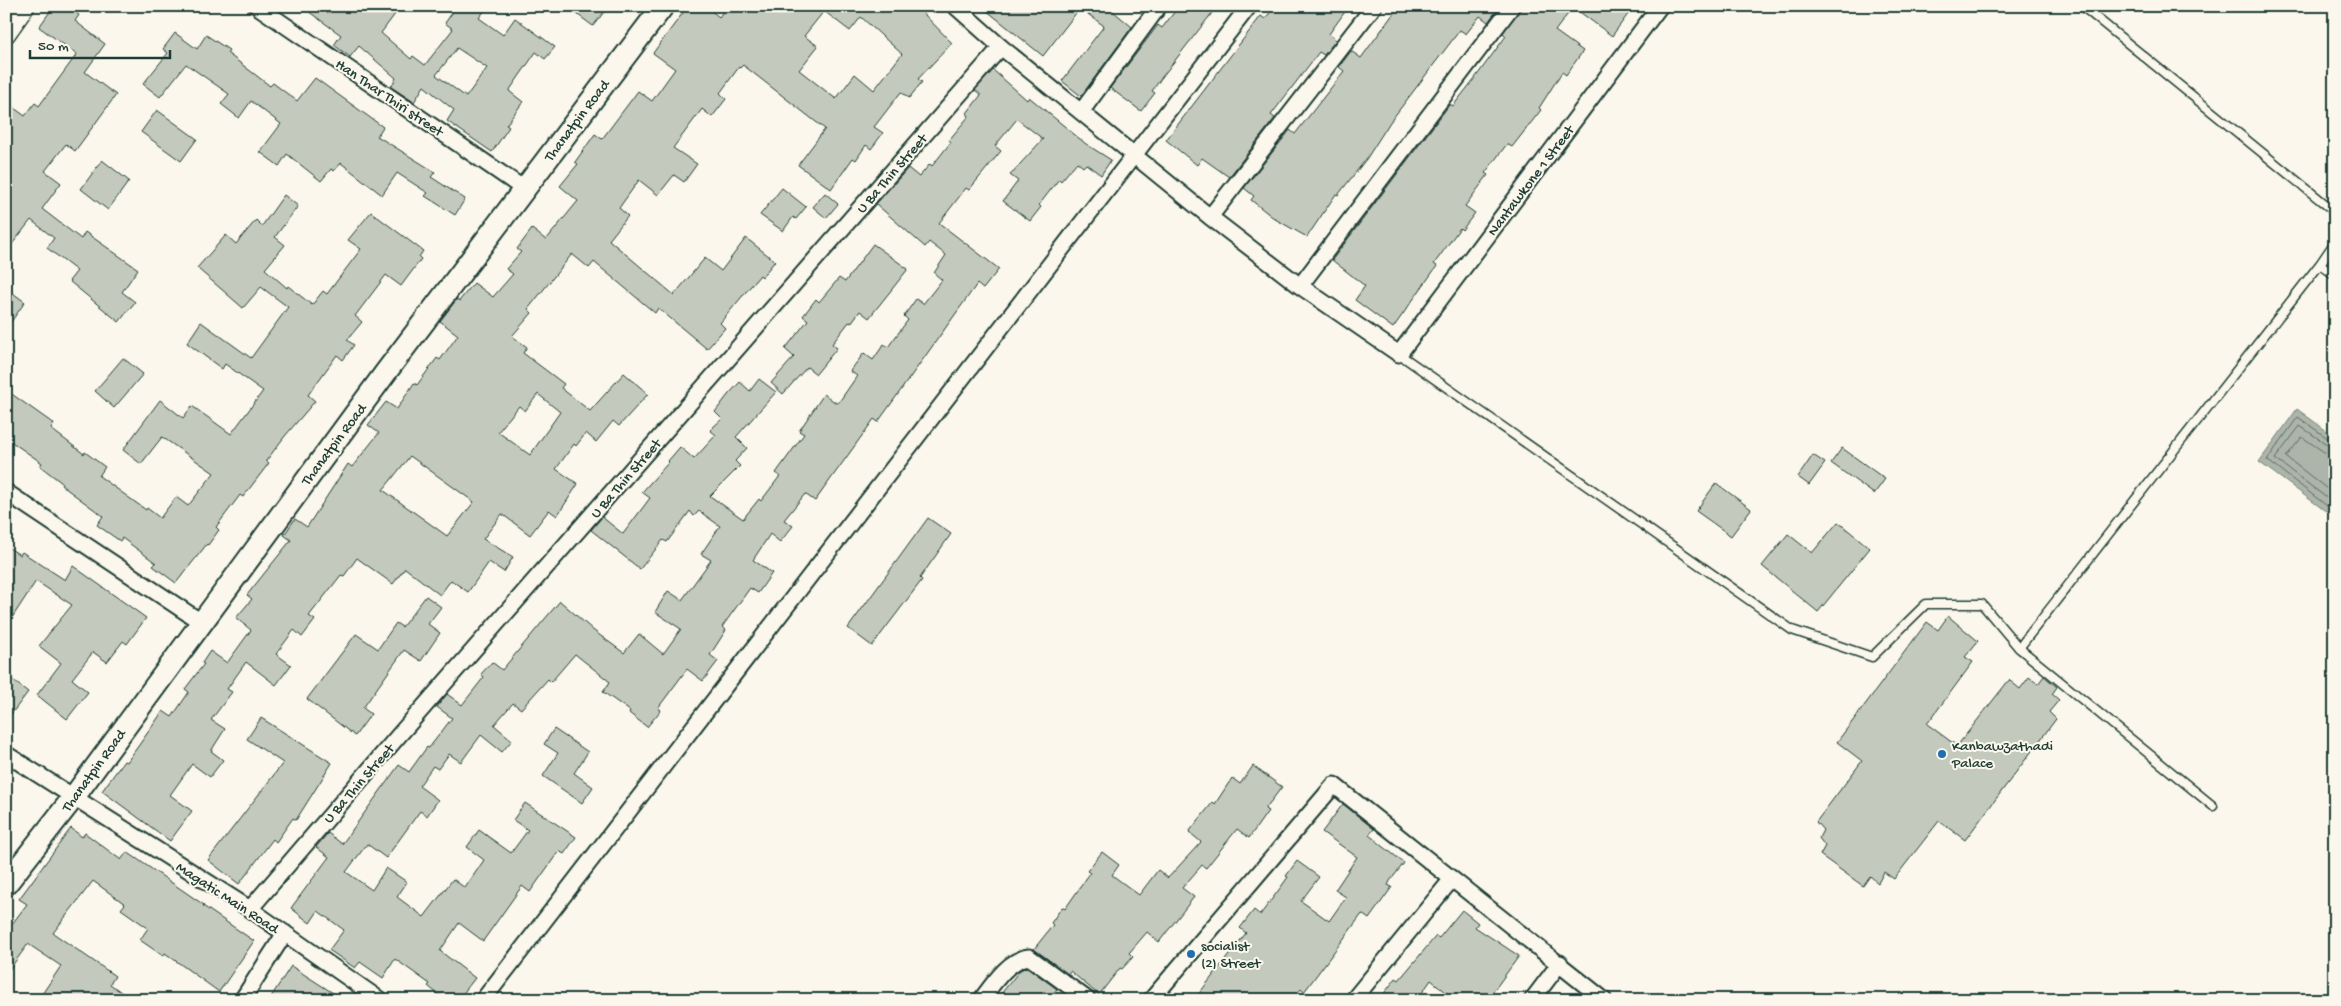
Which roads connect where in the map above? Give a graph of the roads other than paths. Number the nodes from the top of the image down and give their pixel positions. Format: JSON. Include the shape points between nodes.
{"nodes":[{"id":1,"x":25,"y":6,"type":"edge"},
{"id":2,"x":257,"y":6,"type":"edge"},
{"id":3,"x":663,"y":6,"type":"edge"},
{"id":4,"x":955,"y":6,"type":"edge"},
{"id":5,"x":1159,"y":6,"type":"edge"},
{"id":6,"x":1249,"y":6,"type":"edge"},
{"id":7,"x":1374,"y":6,"type":"edge"},
{"id":8,"x":1512,"y":6,"type":"edge"},
{"id":9,"x":1660,"y":6,"type":"edge"},
{"id":10,"x":2082,"y":6,"type":"edge"},
{"id":11,"x":6,"y":33,"type":"edge"},
{"id":12,"x":1001,"y":47,"type":"junction"},
{"id":13,"x":1081,"y":112,"type":"junction"},
{"id":14,"x":1134,"y":156,"type":"junction"},
{"id":15,"x":524,"y":188,"type":"junction"},
{"id":16,"x":2335,"y":212,"type":"edge"},
{"id":17,"x":1210,"y":217,"type":"junction"},
{"id":18,"x":2335,"y":242,"type":"edge"},
{"id":19,"x":2320,"y":264,"type":"junction"},
{"id":20,"x":2335,"y":276,"type":"edge"},
{"id":21,"x":1300,"y":286,"type":"junction"},
{"id":22,"x":1399,"y":354,"type":"junction"},
{"id":23,"x":6,"y":492,"type":"edge"},
{"id":24,"x":201,"y":622,"type":"junction"},
{"id":25,"x":2019,"y":648,"type":"junction"},
{"id":26,"x":6,"y":754,"type":"edge"},
{"id":27,"x":73,"y":798,"type":"junction"},
{"id":28,"x":2213,"y":806,"type":"dead end"},
{"id":29,"x":1452,"y":879,"type":"junction"},
{"id":30,"x":6,"y":884,"type":"edge"},
{"id":31,"x":250,"y":909,"type":"junction"},
{"id":32,"x":284,"y":934,"type":"junction"},
{"id":33,"x":1560,"y":963,"type":"junction"},
{"id":34,"x":242,"y":1000,"type":"edge"},
{"id":35,"x":380,"y":1000,"type":"edge"},
{"id":36,"x":483,"y":1000,"type":"edge"},
{"id":37,"x":981,"y":1000,"type":"edge"},
{"id":38,"x":1088,"y":1000,"type":"edge"},
{"id":39,"x":1150,"y":1000,"type":"edge"},
{"id":40,"x":1353,"y":1000,"type":"edge"},
{"id":41,"x":1532,"y":1000,"type":"edge"},
{"id":42,"x":1604,"y":1000,"type":"edge"}],
"edges":[{"from":1,"to":11,"type":"street"},
{"from":2,"to":15,"type":"street","name":"Han Thar Thiri street"},
{"from":3,"to":15,"type":"main road","name":"Thanatpin Road"},
{"from":4,"to":12,"type":"street"},
{"from":5,"to":13,"type":"street"},
{"from":6,"to":14,"type":"street"},
{"from":7,"to":17,"type":"street"},
{"from":8,"to":21,"type":"street"},
{"from":9,"to":22,"type":"street","name":"Nantawkone 1 Street"},
{"from":10,"to":16,"type":"lane"},
{"from":12,"to":13,"type":"street"},
{"from":12,"to":31,"type":"street","name":"U Ba Thin Street"},
{"from":13,"to":14,"type":"street"},
{"from":14,"to":17,"type":"street"},
{"from":14,"to":36,"type":"street"},
{"from":15,"to":24,"type":"main road","name":"Thanatpin Road"},
{"from":17,"to":21,"type":"street"},
{"from":18,"to":19,"type":"lane"},
{"from":19,"to":20,"type":"lane"},
{"from":19,"to":25,"type":"lane"},
{"from":21,"to":22,"type":"street"},
{"from":22,"to":25,"type":"lane","via":[[1792,630],[1872,657],[1926,604],[1982,604]]},
{"from":23,"to":24,"type":"street"},
{"from":24,"to":27,"type":"main road","name":"Thanatpin Road"},
{"from":25,"to":28,"type":"lane"},
{"from":26,"to":27,"type":"street","name":"Magatic Main Road"},
{"from":27,"to":30,"type":"main road","name":"Thanatpin Road"},
{"from":27,"to":31,"type":"street","name":"Magatic Main Road"},
{"from":29,"to":33,"type":"street"},
{"from":29,"to":39,"type":"street","via":[[1334,786]]},
{"from":29,"to":40,"type":"street"},
{"from":31,"to":32,"type":"street","name":"Magatic Main Road"},
{"from":32,"to":34,"type":"street"},
{"from":32,"to":35,"type":"street","name":"Magatic Main Road"},
{"from":33,"to":41,"type":"street"},
{"from":33,"to":42,"type":"street"},
{"from":37,"to":38,"type":"street","via":[[1007,968],[1020,958],[1029,957]]}]}
